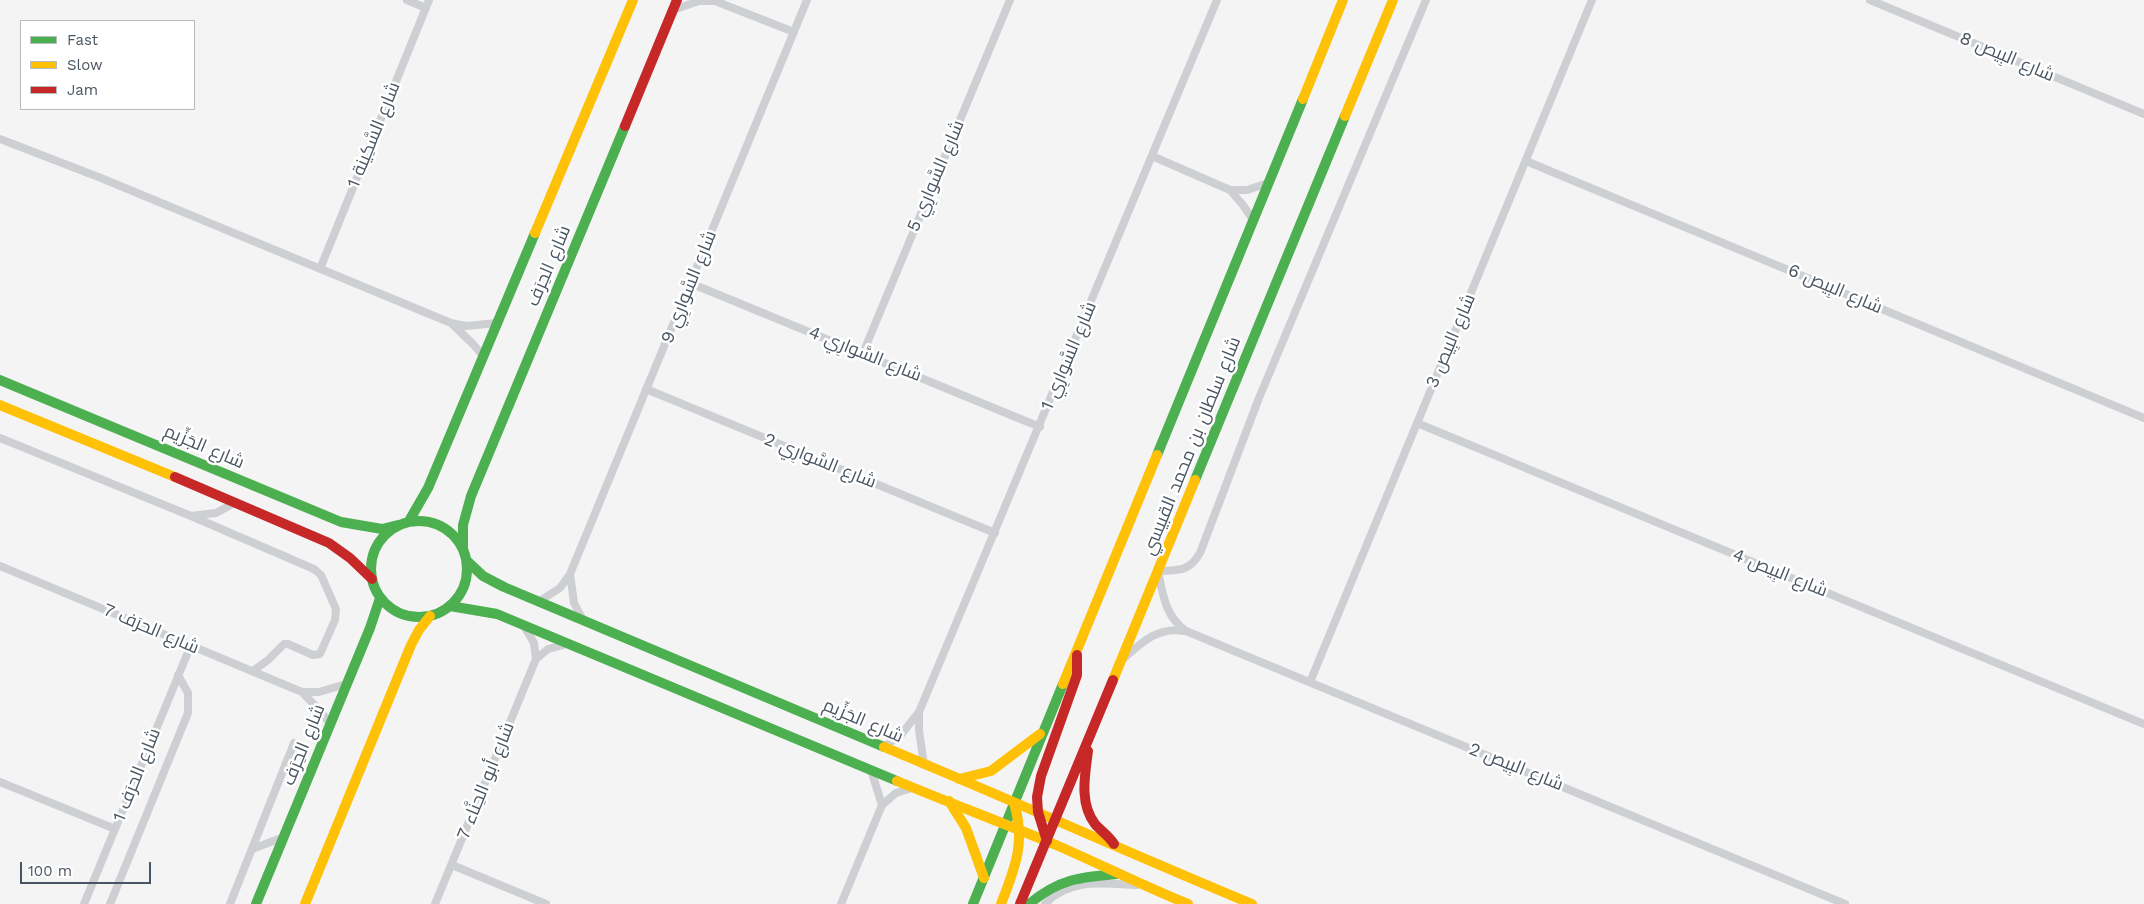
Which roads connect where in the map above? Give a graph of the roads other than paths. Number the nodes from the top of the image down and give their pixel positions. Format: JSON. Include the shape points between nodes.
{"nodes":[{"id":1,"x":407,"y":0,"type":"edge"},
{"id":2,"x":633,"y":0,"type":"edge"},
{"id":3,"x":677,"y":0,"type":"edge"},
{"id":4,"x":715,"y":0,"type":"edge"},
{"id":5,"x":807,"y":0,"type":"edge"},
{"id":6,"x":1010,"y":0,"type":"edge"},
{"id":7,"x":1218,"y":0,"type":"edge"},
{"id":8,"x":1343,"y":0,"type":"edge"},
{"id":9,"x":1393,"y":0,"type":"edge"},
{"id":10,"x":1426,"y":0,"type":"edge"},
{"id":11,"x":1592,"y":0,"type":"edge"},
{"id":12,"x":1870,"y":0,"type":"edge"},
{"id":13,"x":428,"y":4,"type":"edge"},
{"id":14,"x":673,"y":10,"type":"junction"},
{"id":15,"x":794,"y":32,"type":"junction"},
{"id":16,"x":2144,"y":114,"type":"edge"},
{"id":17,"x":0,"y":139,"type":"edge"},
{"id":18,"x":1152,"y":156,"type":"junction"},
{"id":19,"x":1526,"y":161,"type":"junction"},
{"id":20,"x":1268,"y":184,"type":"junction"},
{"id":21,"x":1230,"y":190,"type":"junction"},
{"id":22,"x":1252,"y":220,"type":"junction"},
{"id":23,"x":320,"y":269,"type":"junction"},
{"id":24,"x":690,"y":283,"type":"junction"},
{"id":25,"x":497,"y":323,"type":"junction"},
{"id":26,"x":451,"y":324,"type":"junction"},
{"id":27,"x":863,"y":353,"type":"junction"},
{"id":28,"x":484,"y":358,"type":"junction"},
{"id":29,"x":0,"y":380,"type":"edge"},
{"id":30,"x":646,"y":389,"type":"junction"},
{"id":31,"x":0,"y":405,"type":"edge"},
{"id":32,"x":2144,"y":418,"type":"edge"},
{"id":33,"x":1416,"y":423,"type":"junction"},
{"id":34,"x":1040,"y":427,"type":"junction"},
{"id":35,"x":0,"y":438,"type":"edge"},
{"id":36,"x":236,"y":502,"type":"junction"},
{"id":37,"x":224,"y":510,"type":"junction"},
{"id":38,"x":191,"y":516,"type":"junction"},
{"id":39,"x":409,"y":521,"type":"junction"},
{"id":40,"x":398,"y":525,"type":"junction"},
{"id":41,"x":218,"y":528,"type":"junction"},
{"id":42,"x":995,"y":533,"type":"junction"},
{"id":43,"x":463,"y":547,"type":"junction"},
{"id":44,"x":467,"y":561,"type":"junction"},
{"id":45,"x":0,"y":566,"type":"edge"},
{"id":46,"x":1158,"y":571,"type":"junction"},
{"id":47,"x":570,"y":574,"type":"junction"},
{"id":48,"x":372,"y":579,"type":"junction"},
{"id":49,"x":380,"y":598,"type":"junction"},
{"id":50,"x":538,"y":602,"type":"junction"},
{"id":51,"x":450,"y":606,"type":"junction"},
{"id":52,"x":430,"y":616,"type":"junction"},
{"id":53,"x":583,"y":620,"type":"junction"},
{"id":54,"x":521,"y":623,"type":"junction"},
{"id":55,"x":1186,"y":631,"type":"junction"},
{"id":56,"x":569,"y":644,"type":"junction"},
{"id":57,"x":191,"y":646,"type":"junction"},
{"id":58,"x":1076,"y":650,"type":"junction"},
{"id":59,"x":536,"y":659,"type":"junction"},
{"id":60,"x":1121,"y":661,"type":"junction"},
{"id":61,"x":252,"y":671,"type":"junction"},
{"id":62,"x":178,"y":675,"type":"junction"},
{"id":63,"x":1310,"y":682,"type":"junction"},
{"id":64,"x":346,"y":684,"type":"junction"},
{"id":65,"x":302,"y":692,"type":"junction"},
{"id":66,"x":919,"y":712,"type":"junction"},
{"id":67,"x":330,"y":724,"type":"junction"},
{"id":68,"x":2144,"y":724,"type":"edge"},
{"id":69,"x":1043,"y":731,"type":"junction"},
{"id":70,"x":1089,"y":740,"type":"junction"},
{"id":71,"x":294,"y":743,"type":"dead end"},
{"id":72,"x":883,"y":747,"type":"junction"},
{"id":73,"x":924,"y":765,"type":"junction"},
{"id":74,"x":871,"y":770,"type":"junction"},
{"id":75,"x":959,"y":779,"type":"junction"},
{"id":76,"x":0,"y":782,"type":"edge"},
{"id":77,"x":913,"y":788,"type":"junction"},
{"id":78,"x":948,"y":800,"type":"junction"},
{"id":79,"x":1014,"y":802,"type":"junction"},
{"id":80,"x":882,"y":805,"type":"junction"},
{"id":81,"x":1038,"y":812,"type":"junction"},
{"id":82,"x":1056,"y":819,"type":"junction"},
{"id":83,"x":1007,"y":824,"type":"junction"},
{"id":84,"x":115,"y":829,"type":"junction"},
{"id":85,"x":1022,"y":831,"type":"junction"},
{"id":86,"x":284,"y":837,"type":"junction"},
{"id":87,"x":1047,"y":841,"type":"junction"},
{"id":88,"x":1116,"y":846,"type":"junction"},
{"id":89,"x":252,"y":849,"type":"junction"},
{"id":90,"x":452,"y":865,"type":"junction"},
{"id":91,"x":1117,"y":874,"type":"junction"},
{"id":92,"x":984,"y":878,"type":"junction"},
{"id":93,"x":1140,"y":885,"type":"junction"},
{"id":94,"x":84,"y":904,"type":"edge"},
{"id":95,"x":110,"y":904,"type":"edge"},
{"id":96,"x":230,"y":904,"type":"edge"},
{"id":97,"x":256,"y":904,"type":"edge"},
{"id":98,"x":304,"y":904,"type":"edge"},
{"id":99,"x":436,"y":904,"type":"edge"},
{"id":100,"x":546,"y":904,"type":"edge"},
{"id":101,"x":841,"y":904,"type":"edge"},
{"id":102,"x":973,"y":904,"type":"edge"},
{"id":103,"x":1001,"y":904,"type":"edge"},
{"id":104,"x":1020,"y":904,"type":"edge"},
{"id":105,"x":1029,"y":904,"type":"edge"},
{"id":106,"x":1045,"y":904,"type":"edge"},
{"id":107,"x":1188,"y":904,"type":"edge"},
{"id":108,"x":1252,"y":904,"type":"edge"},
{"id":109,"x":1845,"y":904,"type":"edge"}],
"edges":[{"from":1,"to":13,"type":"street"},
{"from":2,"to":25,"type":"street","name":"شارع الحِرَف"},
{"from":3,"to":14,"type":"street","name":"شارع الحِرَف"},
{"from":4,"to":14,"type":"street","via":[[699,1]]},
{"from":4,"to":15,"type":"street"},
{"from":5,"to":15,"type":"street","name":"شارع السَّوارِي 9"},
{"from":6,"to":27,"type":"street","name":"شارع السَّوارِي 5"},
{"from":7,"to":18,"type":"street","name":"شارع السَّوارِي 1"},
{"from":8,"to":20,"type":"street","name":"شارع سلطان بن محمد القبيسي"},
{"from":9,"to":46,"type":"street","name":"شارع سلطان بن محمد القبيسي"},
{"from":10,"to":46,"type":"street","via":[[1263,389],[1200,552],[1194,564],[1182,570]]},
{"from":11,"to":19,"type":"street","name":"شارع البِيص 3"},
{"from":12,"to":16,"type":"street","name":"شارع البِيص 8"},
{"from":13,"to":23,"type":"street","name":"شارع السَّكِينة 1"},
{"from":14,"to":43,"type":"street","name":"شارع الحِرَف","via":[[471,496],[462,525]]},
{"from":15,"to":24,"type":"street","name":"شارع السَّوارِي 9"},
{"from":17,"to":23,"type":"street"},
{"from":18,"to":21,"type":"street"},
{"from":18,"to":34,"type":"street","name":"شارع السَّوارِي 1"},
{"from":19,"to":32,"type":"street","name":"شارع البِيص 6"},
{"from":19,"to":33,"type":"street","name":"شارع البِيص 3"},
{"from":20,"to":21,"type":"street","via":[[1247,190]]},
{"from":20,"to":22,"type":"street","name":"شارع سلطان بن محمد القبيسي"},
{"from":21,"to":22,"type":"street"},
{"from":22,"to":58,"type":"street","name":"شارع سلطان بن محمد القبيسي"},
{"from":23,"to":26,"type":"street"},
{"from":24,"to":27,"type":"street","name":"شارع السَّوارِي 4"},
{"from":24,"to":30,"type":"street","name":"شارع السَّوارِي 9"},
{"from":25,"to":26,"type":"street"},
{"from":25,"to":28,"type":"street","name":"شارع الحِرَف"},
{"from":26,"to":28,"type":"street"},
{"from":27,"to":34,"type":"street","name":"شارع السَّوارِي 4"},
{"from":28,"to":39,"type":"street","name":"شارع الحِرَف","via":[[428,488]]},
{"from":29,"to":40,"type":"street","name":"شارع الجَزِّيم","via":[[341,522],[382,529]]},
{"from":30,"to":42,"type":"street","name":"شارع السَّوارِي 2"},
{"from":30,"to":47,"type":"street","name":"شارع السَّوارِي 9"},
{"from":31,"to":36,"type":"street"},
{"from":33,"to":63,"type":"street","name":"شارع البِيص 3"},
{"from":33,"to":68,"type":"street","name":"شارع البِيص 4"},
{"from":34,"to":42,"type":"street","name":"شارع السَّوارِي 1"},
{"from":35,"to":38,"type":"street"},
{"from":36,"to":37,"type":"street"},
{"from":36,"to":48,"type":"street","via":[[329,544]]},
{"from":37,"to":38,"type":"street"},
{"from":37,"to":41,"type":"street","via":[[218,520]]},
{"from":38,"to":41,"type":"street"},
{"from":39,"to":40,"type":"street"},
{"from":39,"to":43,"type":"street","via":[[440,525]]},
{"from":40,"to":48,"type":"street","via":[[385,534],[376,547],[372,558]]},
{"from":41,"to":61,"type":"street","via":[[314,569],[321,575],[336,609],[320,654],[312,655],[284,644]]},
{"from":42,"to":66,"type":"street","name":"شارع السَّوارِي 1"},
{"from":43,"to":44,"type":"street"},
{"from":44,"to":50,"type":"street","name":"شارع الجَزِّيم","via":[[483,576]]},
{"from":44,"to":51,"type":"street","via":[[464,586]]},
{"from":45,"to":57,"type":"street","name":"شارع الحرَف 7"},
{"from":46,"to":55,"type":"street","name":"شارع البِيص 2","via":[[1168,613]]},
{"from":46,"to":60,"type":"street","name":"شارع سلطان بن محمد القبيسي"},
{"from":47,"to":50,"type":"street","name":"شارع السَّوارِي 9","via":[[553,594]]},
{"from":47,"to":53,"type":"street","name":"شارع السَّوارِي 9","via":[[571,594]]},
{"from":48,"to":49,"type":"street"},
{"from":49,"to":52,"type":"street","via":[[402,614]]},
{"from":49,"to":64,"type":"street","name":"شارع الحِرَف"},
{"from":50,"to":53,"type":"street","name":"شارع الجَزِّيم"},
{"from":51,"to":52,"type":"street"},
{"from":51,"to":54,"type":"street","via":[[497,614]]},
{"from":52,"to":98,"type":"street","via":[[411,645]]},
{"from":53,"to":72,"type":"street","name":"شارع الجَزِّيم"},
{"from":54,"to":56,"type":"street"},
{"from":54,"to":59,"type":"street","via":[[530,636]]},
{"from":55,"to":60,"type":"street","name":"شارع البِيص 2","via":[[1169,630],[1152,635]]},
{"from":55,"to":63,"type":"street","name":"شارع البِيص 2"},
{"from":56,"to":59,"type":"street","via":[[548,649]]},
{"from":56,"to":74,"type":"street"},
{"from":57,"to":61,"type":"street","name":"شارع الحرَف 7"},
{"from":57,"to":62,"type":"street","name":"شارع الحرَف 1"},
{"from":58,"to":69,"type":"street","name":"شارع سلطان بن محمد القبيسي"},
{"from":58,"to":81,"type":"street","via":[[1077,675],[1041,776]]},
{"from":59,"to":90,"type":"street","name":"شارع أبو الحِنَّاء 7"},
{"from":60,"to":70,"type":"street","name":"شارع سلطان بن محمد القبيسي"},
{"from":61,"to":65,"type":"street","name":"شارع الحرَف 7"},
{"from":62,"to":84,"type":"street","name":"شارع الحرَف 1"},
{"from":62,"to":95,"type":"street","via":[[188,693],[188,712]]},
{"from":63,"to":109,"type":"street","name":"شارع البِيص 2"},
{"from":64,"to":65,"type":"street","name":"شارع الحرَف 7","via":[[319,692]]},
{"from":64,"to":67,"type":"street","name":"شارع الحِرَف"},
{"from":65,"to":67,"type":"street","name":"شارع الحرَف 7"},
{"from":66,"to":72,"type":"street","name":"شارع السَّوارِي 1","via":[[900,736]]},
{"from":66,"to":73,"type":"street","name":"شارع السَّوارِي 1"},
{"from":67,"to":86,"type":"street","name":"شارع الحِرَف"},
{"from":69,"to":75,"type":"street","via":[[991,771]]},
{"from":69,"to":79,"type":"street","name":"شارع سلطان بن محمد القبيسي"},
{"from":70,"to":82,"type":"street","name":"شارع سلطان بن محمد القبيسي"},
{"from":70,"to":88,"type":"street","via":[[1084,783],[1087,810]]},
{"from":71,"to":89,"type":"street"},
{"from":72,"to":73,"type":"street","name":"شارع الجَزِّيم"},
{"from":73,"to":75,"type":"street","name":"شارع الجَزِّيم"},
{"from":74,"to":77,"type":"street"},
{"from":74,"to":80,"type":"street"},
{"from":75,"to":79,"type":"street","name":"شارع الجَزِّيم"},
{"from":76,"to":84,"type":"street"},
{"from":77,"to":78,"type":"street"},
{"from":77,"to":80,"type":"street","via":[[896,793]]},
{"from":78,"to":83,"type":"street"},
{"from":78,"to":92,"type":"street","via":[[971,837]]},
{"from":79,"to":81,"type":"street","name":"شارع الجَزِّيم"},
{"from":79,"to":83,"type":"street","name":"شارع سلطان بن محمد القبيسي"},
{"from":79,"to":85,"type":"street"},
{"from":80,"to":101,"type":"street"},
{"from":81,"to":82,"type":"street","name":"شارع الجَزِّيم"},
{"from":81,"to":87,"type":"street"},
{"from":82,"to":87,"type":"street","name":"شارع سلطان بن محمد القبيسي"},
{"from":82,"to":88,"type":"street","name":"شارع الجَزِّيم"},
{"from":83,"to":85,"type":"street"},
{"from":83,"to":92,"type":"street","name":"شارع سلطان بن محمد القبيسي"},
{"from":84,"to":94,"type":"street","name":"شارع الحرَف 1"},
{"from":85,"to":87,"type":"street"},
{"from":85,"to":103,"type":"street","via":[[1020,849]]},
{"from":86,"to":89,"type":"street"},
{"from":86,"to":97,"type":"street","name":"شارع الحِرَف"},
{"from":87,"to":91,"type":"street"},
{"from":87,"to":104,"type":"street","name":"شارع سلطان بن محمد القبيسي"},
{"from":88,"to":108,"type":"street","name":"شارع الجَزِّيم"},
{"from":89,"to":96,"type":"street"},
{"from":90,"to":99,"type":"street","name":"شارع أبو الحِنَّاء 7"},
{"from":90,"to":100,"type":"street"},
{"from":91,"to":93,"type":"street"},
{"from":91,"to":105,"type":"street","via":[[1062,880]]},
{"from":92,"to":102,"type":"street","name":"شارع سلطان بن محمد القبيسي"},
{"from":93,"to":106,"type":"street","via":[[1077,885],[1063,890]]},
{"from":93,"to":107,"type":"street"}]}
